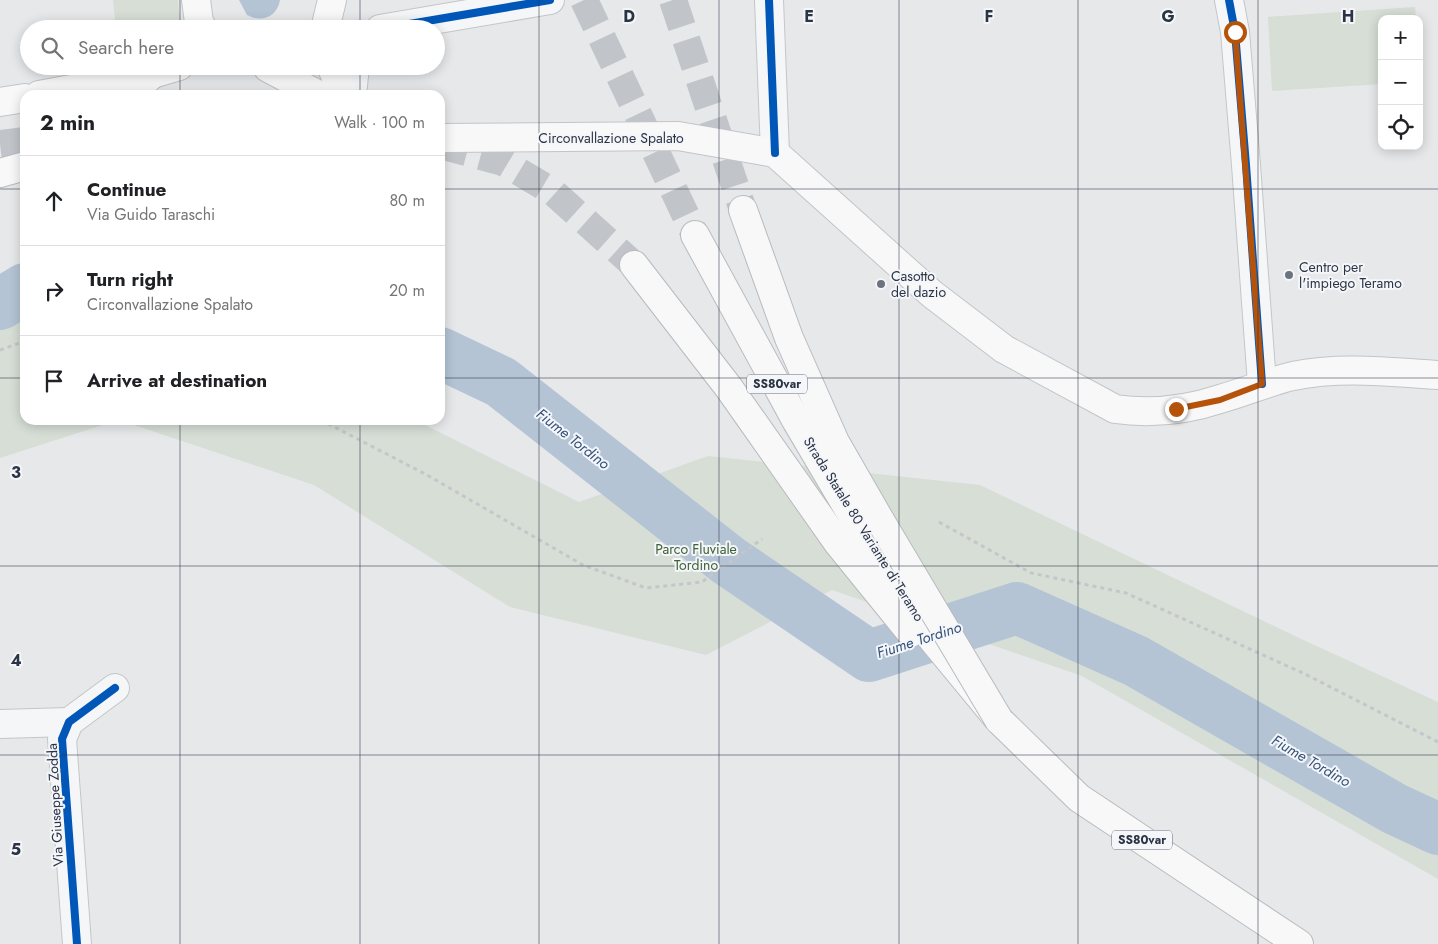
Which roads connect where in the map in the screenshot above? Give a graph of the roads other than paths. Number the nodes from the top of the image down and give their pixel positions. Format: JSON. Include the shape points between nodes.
{"nodes":[{"id":1,"x":332,"y":0,"type":"edge"},
{"id":2,"x":550,"y":0,"type":"edge"},
{"id":3,"x":769,"y":0,"type":"edge"},
{"id":4,"x":1229,"y":0,"type":"edge"},
{"id":5,"x":517,"y":3,"type":"edge"},
{"id":6,"x":327,"y":20,"type":"edge"},
{"id":7,"x":427,"y":20,"type":"edge"},
{"id":8,"x":138,"y":75,"type":"edge"},
{"id":9,"x":159,"y":75,"type":"edge"},
{"id":10,"x":281,"y":75,"type":"edge"},
{"id":11,"x":334,"y":75,"type":"edge"},
{"id":12,"x":354,"y":75,"type":"edge"},
{"id":13,"x":65,"y":90,"type":"edge"},
{"id":14,"x":138,"y":90,"type":"edge"},
{"id":15,"x":310,"y":90,"type":"edge"},
{"id":16,"x":342,"y":90,"type":"edge"},
{"id":17,"x":353,"y":90,"type":"edge"},
{"id":18,"x":20,"y":99,"type":"edge"},
{"id":19,"x":0,"y":102,"type":"edge"},
{"id":20,"x":445,"y":138,"type":"edge"},
{"id":21,"x":775,"y":153,"type":"junction"},
{"id":22,"x":20,"y":168,"type":"edge"},
{"id":23,"x":0,"y":174,"type":"edge"},
{"id":24,"x":743,"y":210,"type":"tunnel mouth"},
{"id":25,"x":694,"y":235,"type":"tunnel mouth"},
{"id":26,"x":634,"y":265,"type":"tunnel mouth"},
{"id":27,"x":1438,"y":374,"type":"edge"},
{"id":28,"x":1262,"y":384,"type":"junction"},
{"id":29,"x":871,"y":527,"type":"junction"},
{"id":30,"x":115,"y":688,"type":"dead end"},
{"id":31,"x":999,"y":720,"type":"junction"},
{"id":32,"x":69,"y":722,"type":"junction"},
{"id":33,"x":0,"y":724,"type":"edge"},
{"id":34,"x":77,"y":944,"type":"edge"},
{"id":35,"x":1299,"y":944,"type":"edge"}],
"edges":[{"from":1,"to":6,"type":"main road"},
{"from":2,"to":5,"type":"street"},
{"from":3,"to":21,"type":"street"},
{"from":4,"to":28,"type":"street","via":[[1235,32]]},
{"from":5,"to":7,"type":"street"},
{"from":8,"to":13,"type":"main road"},
{"from":9,"to":14,"type":"main road"},
{"from":10,"to":15,"type":"main road"},
{"from":11,"to":16,"type":"main road"},
{"from":12,"to":17,"type":"street"},
{"from":18,"to":19,"type":"main road"},
{"from":20,"to":21,"type":"main road","name":"Circonvallazione Spalato","via":[[678,136]]},
{"from":21,"to":28,"type":"main road","via":[[932,294],[1004,349],[1115,409],[1135,412],[1176,409],[1220,400]]},
{"from":22,"to":23,"type":"main road"},
{"from":24,"to":29,"type":"main road","via":[[793,347]]},
{"from":25,"to":29,"type":"main road","name":"Strada Statale 80 Variante di Teramo","number":"SS80var","via":[[797,422]]},
{"from":26,"to":31,"type":"main road","via":[[728,388],[838,543],[951,680]]},
{"from":27,"to":28,"type":"main road","via":[[1325,371]]},
{"from":29,"to":31,"type":"main road","bridge":true},
{"from":30,"to":32,"type":"street"},
{"from":31,"to":35,"type":"main road","number":"SS80var","via":[[1079,798]]},
{"from":32,"to":33,"type":"street"},
{"from":32,"to":34,"type":"street","name":"Via Giuseppe Zodda","via":[[62,739]]}]}
